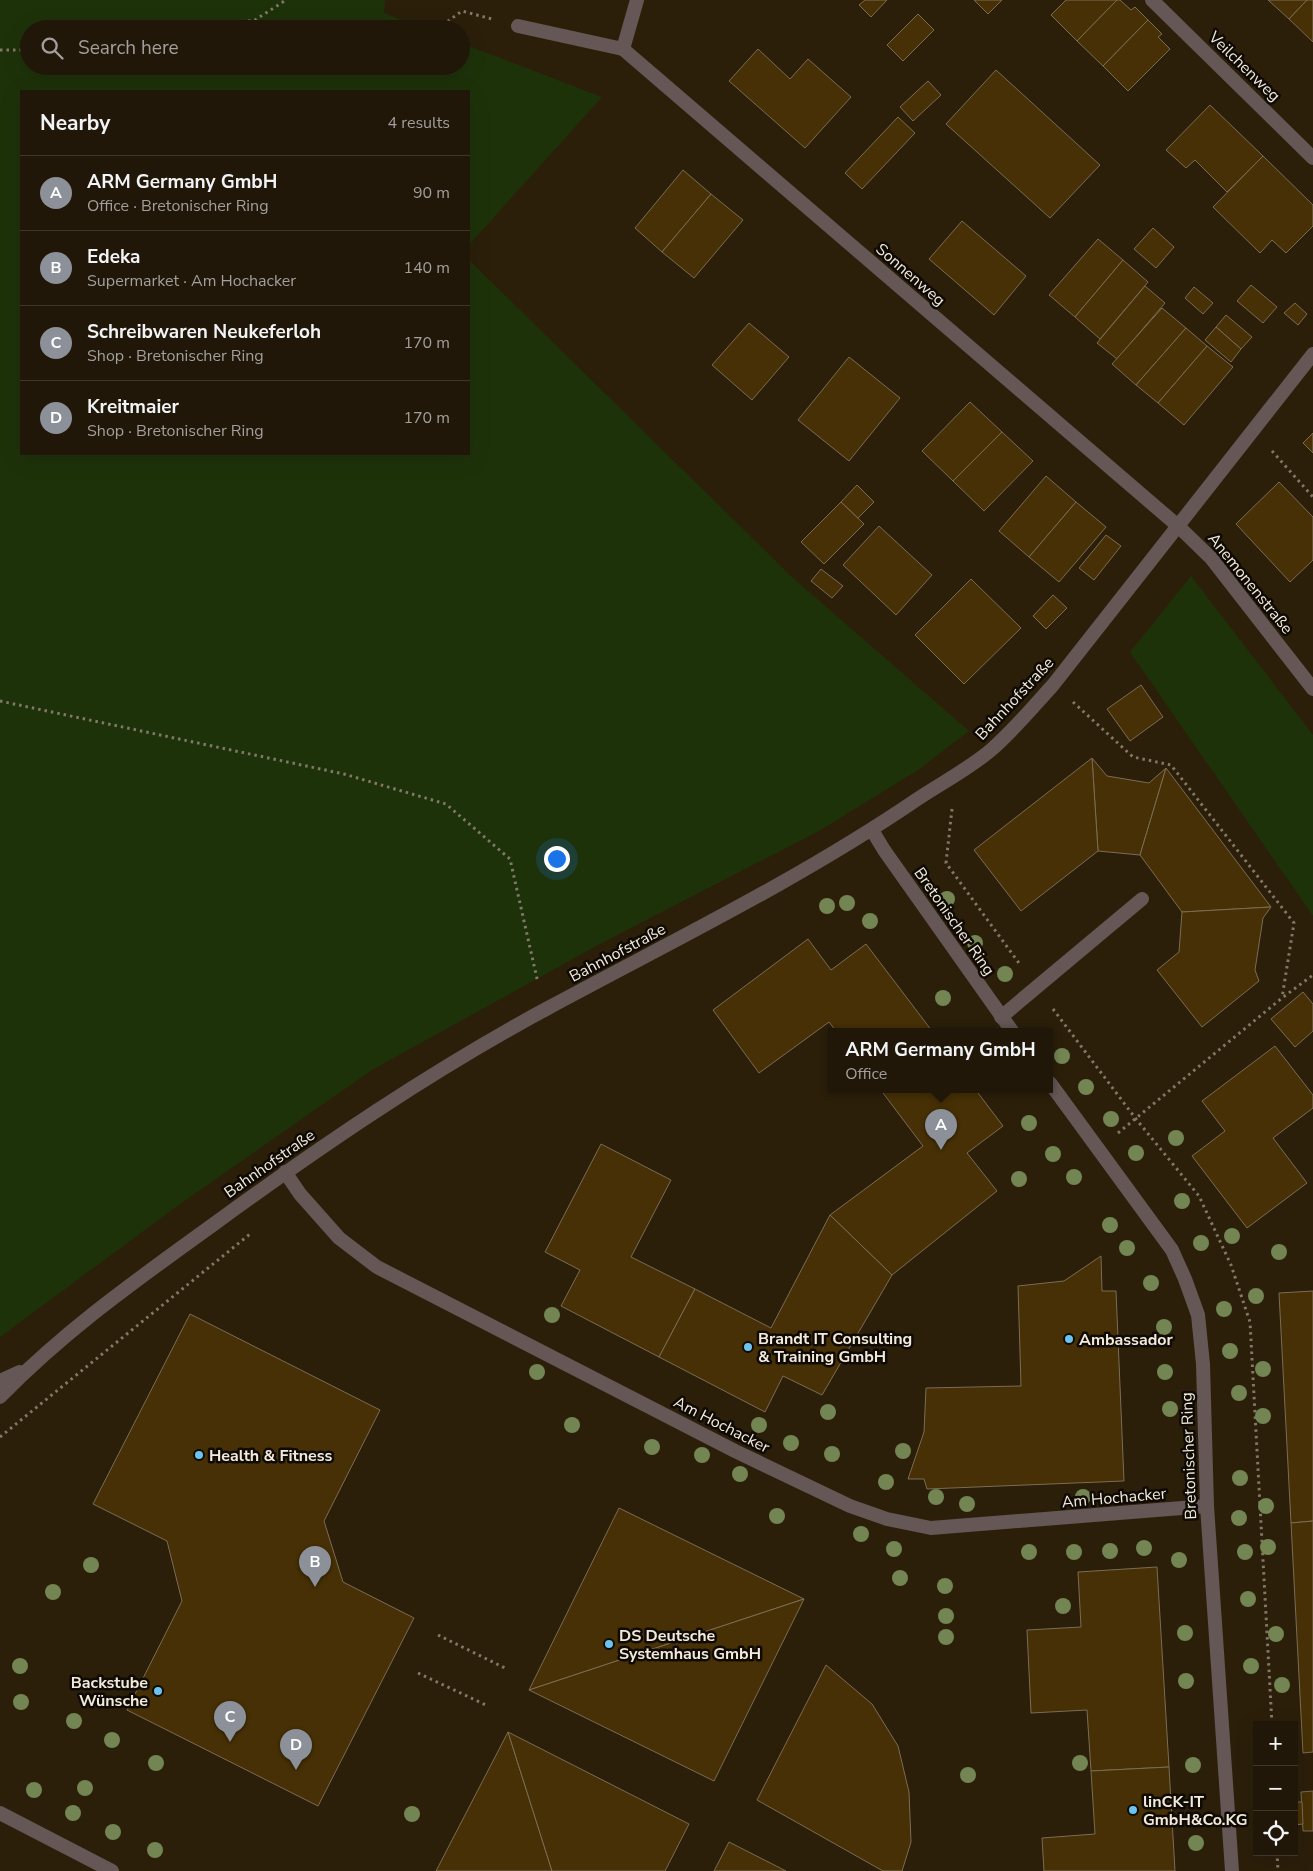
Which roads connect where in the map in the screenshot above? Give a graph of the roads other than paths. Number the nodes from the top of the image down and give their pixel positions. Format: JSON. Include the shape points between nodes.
{"nodes":[{"id":1,"x":637,"y":0,"type":"edge"},
{"id":2,"x":1152,"y":0,"type":"edge"},
{"id":3,"x":518,"y":26,"type":"road end"},
{"id":4,"x":623,"y":49,"type":"junction"},
{"id":5,"x":1313,"y":158,"type":"edge"},
{"id":6,"x":1313,"y":354,"type":"edge"},
{"id":7,"x":1178,"y":526,"type":"junction"},
{"id":8,"x":1313,"y":689,"type":"edge"},
{"id":9,"x":872,"y":830,"type":"junction"},
{"id":10,"x":1142,"y":899,"type":"dead end"},
{"id":11,"x":1001,"y":1017,"type":"junction"},
{"id":12,"x":1010,"y":1028,"type":"edge"},
{"id":13,"x":1053,"y":1087,"type":"edge"},
{"id":14,"x":285,"y":1172,"type":"junction"},
{"id":15,"x":29,"y":1367,"type":"junction"},
{"id":16,"x":0,"y":1382,"type":"edge"},
{"id":17,"x":0,"y":1397,"type":"edge"},
{"id":18,"x":1207,"y":1506,"type":"junction"},
{"id":19,"x":0,"y":1813,"type":"edge"},
{"id":20,"x":112,"y":1871,"type":"edge"},
{"id":21,"x":1232,"y":1871,"type":"edge"}],
"edges":[{"from":1,"to":4,"type":"street"},
{"from":2,"to":5,"type":"street","name":"Veilchenweg"},
{"from":3,"to":4,"type":"street","name":"Sonnenweg"},
{"from":4,"to":7,"type":"street","name":"Sonnenweg"},
{"from":6,"to":7,"type":"street"},
{"from":7,"to":8,"type":"street","name":"Anemonenstraße","via":[[1212,558]]},
{"from":7,"to":9,"type":"street","name":"Bahnhofstraße","via":[[1053,685],[990,751]]},
{"from":9,"to":11,"type":"street","name":"Bretonischer Ring"},
{"from":9,"to":14,"type":"street","name":"Bahnhofstraße","via":[[756,898],[544,1010],[359,1121]]},
{"from":10,"to":11,"type":"street"},
{"from":11,"to":12,"type":"street","name":"Bretonischer Ring"},
{"from":13,"to":18,"type":"street","name":"Bretonischer Ring","via":[[1172,1250],[1185,1279],[1198,1315],[1203,1364]]},
{"from":14,"to":15,"type":"street","name":"Bahnhofstraße","via":[[102,1305]]},
{"from":14,"to":18,"type":"street","name":"Am Hochacker","via":[[339,1238],[377,1267],[735,1451],[850,1506],[931,1528]]},
{"from":15,"to":16,"type":"street","name":"Bahnhofstraße"},
{"from":15,"to":17,"type":"street","name":"Bahnhofstraße"},
{"from":18,"to":21,"type":"street","name":"Bretonischer Ring"},
{"from":19,"to":20,"type":"street"}]}
